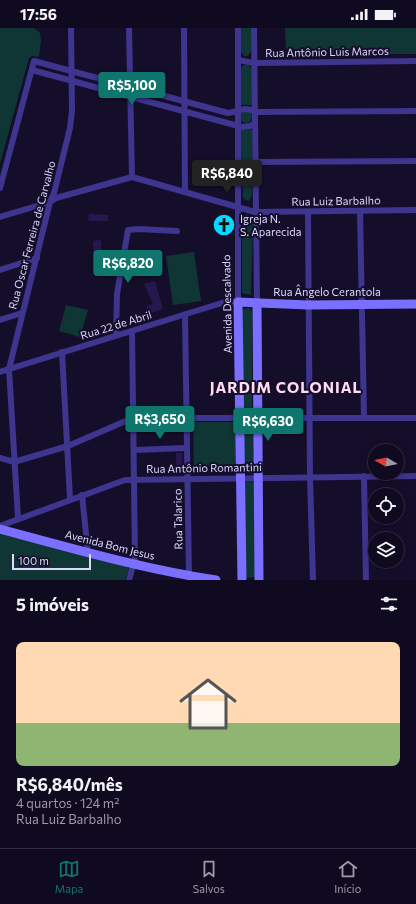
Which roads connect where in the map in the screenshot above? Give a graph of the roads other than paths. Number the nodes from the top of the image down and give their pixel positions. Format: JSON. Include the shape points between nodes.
{"nodes":[{"id":1,"x":71,"y":28,"type":"edge"},
{"id":2,"x":130,"y":28,"type":"edge"},
{"id":3,"x":184,"y":28,"type":"edge"},
{"id":4,"x":238,"y":28,"type":"edge"},
{"id":5,"x":254,"y":28,"type":"edge"},
{"id":6,"x":238,"y":60,"type":"junction"},
{"id":7,"x":416,"y":61,"type":"edge"},
{"id":8,"x":254,"y":62,"type":"junction"},
{"id":9,"x":32,"y":70,"type":"junction"},
{"id":10,"x":72,"y":71,"type":"junction"},
{"id":11,"x":72,"y":81,"type":"junction"},
{"id":12,"x":130,"y":87,"type":"junction"},
{"id":13,"x":131,"y":97,"type":"junction"},
{"id":14,"x":185,"y":102,"type":"junction"},
{"id":15,"x":416,"y":111,"type":"edge"},
{"id":16,"x":185,"y":112,"type":"junction"},
{"id":17,"x":236,"y":112,"type":"junction"},
{"id":18,"x":255,"y":112,"type":"junction"},
{"id":19,"x":255,"y":123,"type":"junction"},
{"id":20,"x":237,"y":125,"type":"junction"},
{"id":21,"x":416,"y":161,"type":"edge"},
{"id":22,"x":256,"y":162,"type":"junction"},
{"id":23,"x":132,"y":177,"type":"junction"},
{"id":24,"x":0,"y":188,"type":"edge"},
{"id":25,"x":185,"y":192,"type":"junction"},
{"id":26,"x":50,"y":202,"type":"junction"},
{"id":27,"x":238,"y":207,"type":"junction"},
{"id":28,"x":416,"y":210,"type":"edge"},
{"id":29,"x":360,"y":211,"type":"junction"},
{"id":30,"x":255,"y":212,"type":"junction"},
{"id":31,"x":308,"y":212,"type":"junction"},
{"id":32,"x":0,"y":217,"type":"edge"},
{"id":33,"x":177,"y":231,"type":"dead end"},
{"id":34,"x":37,"y":258,"type":"junction"},
{"id":35,"x":0,"y":270,"type":"edge"},
{"id":36,"x":238,"y":302,"type":"junction"},
{"id":37,"x":257,"y":304,"type":"junction"},
{"id":38,"x":362,"y":304,"type":"junction"},
{"id":39,"x":416,"y":304,"type":"edge"},
{"id":40,"x":308,"y":305,"type":"junction"},
{"id":41,"x":22,"y":312,"type":"junction"},
{"id":42,"x":185,"y":315,"type":"junction"},
{"id":43,"x":0,"y":320,"type":"edge"},
{"id":44,"x":132,"y":331,"type":"junction"},
{"id":45,"x":116,"y":335,"type":"junction"},
{"id":46,"x":62,"y":352,"type":"junction"},
{"id":47,"x":9,"y":369,"type":"junction"},
{"id":48,"x":0,"y":372,"type":"edge"},
{"id":49,"x":364,"y":417,"type":"junction"},
{"id":50,"x":186,"y":418,"type":"junction"},
{"id":51,"x":240,"y":418,"type":"junction"},
{"id":52,"x":258,"y":418,"type":"junction"},
{"id":53,"x":310,"y":418,"type":"junction"},
{"id":54,"x":416,"y":418,"type":"edge"},
{"id":55,"x":133,"y":420,"type":"junction"},
{"id":56,"x":68,"y":446,"type":"junction"},
{"id":57,"x":186,"y":448,"type":"junction"},
{"id":58,"x":134,"y":450,"type":"junction"},
{"id":59,"x":0,"y":458,"type":"edge"},
{"id":60,"x":14,"y":462,"type":"junction"},
{"id":61,"x":364,"y":476,"type":"junction"},
{"id":62,"x":416,"y":476,"type":"edge"},
{"id":63,"x":241,"y":477,"type":"junction"},
{"id":64,"x":258,"y":477,"type":"junction"},
{"id":65,"x":310,"y":477,"type":"junction"},
{"id":66,"x":187,"y":478,"type":"junction"},
{"id":67,"x":135,"y":479,"type":"junction"},
{"id":68,"x":82,"y":495,"type":"junction"},
{"id":69,"x":70,"y":499,"type":"junction"},
{"id":70,"x":18,"y":518,"type":"junction"},
{"id":71,"x":0,"y":528,"type":"edge"},
{"id":72,"x":88,"y":553,"type":"junction"},
{"id":73,"x":133,"y":563,"type":"junction"},
{"id":74,"x":189,"y":578,"type":"edge"},
{"id":75,"x":128,"y":580,"type":"edge"},
{"id":76,"x":216,"y":580,"type":"edge"},
{"id":77,"x":242,"y":580,"type":"edge"},
{"id":78,"x":260,"y":580,"type":"edge"},
{"id":79,"x":313,"y":580,"type":"edge"},
{"id":80,"x":366,"y":580,"type":"edge"}],
"edges":[{"from":1,"to":10,"type":"street","name":"Rua Oscar Ferreira de Carvalho"},
{"from":2,"to":12,"type":"street"},
{"from":3,"to":14,"type":"street"},
{"from":4,"to":6,"type":"street","name":"Avenida Descalvado"},
{"from":5,"to":8,"type":"street"},
{"from":6,"to":8,"type":"street","name":"Rua Antônio Luis Marcos"},
{"from":6,"to":17,"type":"street","name":"Avenida Descalvado"},
{"from":7,"to":8,"type":"street","name":"Rua Antônio Luis Marcos"},
{"from":8,"to":18,"type":"street"},
{"from":9,"to":10,"type":"street","via":[[34,62]]},
{"from":9,"to":11,"type":"street"},
{"from":9,"to":24,"type":"street"},
{"from":10,"to":11,"type":"street","name":"Rua Oscar Ferreira de Carvalho"},
{"from":10,"to":12,"type":"street"},
{"from":11,"to":13,"type":"street"},
{"from":11,"to":26,"type":"street","name":"Rua Oscar Ferreira de Carvalho","via":[[70,128]]},
{"from":12,"to":13,"type":"street"},
{"from":12,"to":14,"type":"street"},
{"from":13,"to":16,"type":"street"},
{"from":13,"to":23,"type":"street"},
{"from":14,"to":16,"type":"street"},
{"from":14,"to":17,"type":"street","via":[[228,113]]},
{"from":15,"to":18,"type":"street"},
{"from":16,"to":20,"type":"street"},
{"from":16,"to":25,"type":"street"},
{"from":17,"to":18,"type":"street","via":[[250,108]]},
{"from":17,"to":20,"type":"street","name":"Avenida Descalvado"},
{"from":18,"to":19,"type":"street"},
{"from":19,"to":20,"type":"street","via":[[250,126]]},
{"from":19,"to":22,"type":"street"},
{"from":20,"to":27,"type":"street","name":"Avenida Descalvado"},
{"from":21,"to":22,"type":"street"},
{"from":22,"to":30,"type":"street"},
{"from":23,"to":25,"type":"street","name":"Rua Luiz Barbalho"},
{"from":23,"to":26,"type":"street","via":[[56,198]]},
{"from":25,"to":27,"type":"street","name":"Rua Luiz Barbalho"},
{"from":26,"to":32,"type":"street"},
{"from":26,"to":34,"type":"street","name":"Rua Oscar Ferreira de Carvalho"},
{"from":27,"to":30,"type":"street","name":"Rua Luiz Barbalho"},
{"from":27,"to":36,"type":"street","name":"Avenida Descalvado"},
{"from":28,"to":29,"type":"street","name":"Rua Luiz Barbalho"},
{"from":29,"to":31,"type":"street","name":"Rua Luiz Barbalho"},
{"from":29,"to":38,"type":"street"},
{"from":30,"to":31,"type":"street","name":"Rua Luiz Barbalho"},
{"from":30,"to":37,"type":"street"},
{"from":31,"to":40,"type":"street"},
{"from":33,"to":45,"type":"street","via":[[128,230],[117,294]]},
{"from":34,"to":35,"type":"street"},
{"from":34,"to":41,"type":"street","name":"Rua Oscar Ferreira de Carvalho"},
{"from":36,"to":37,"type":"street","name":"Rua Ângelo Cerantola"},
{"from":36,"to":42,"type":"street","name":"Rua 22 de Abril","via":[[228,301]]},
{"from":36,"to":51,"type":"street","name":"Avenida Descalvado"},
{"from":37,"to":40,"type":"street","name":"Rua Ângelo Cerantola"},
{"from":37,"to":52,"type":"street"},
{"from":38,"to":39,"type":"street","name":"Rua Ângelo Cerantola"},
{"from":38,"to":40,"type":"street","name":"Rua Ângelo Cerantola"},
{"from":38,"to":49,"type":"street"},
{"from":40,"to":53,"type":"street"},
{"from":41,"to":43,"type":"street"},
{"from":41,"to":47,"type":"street","name":"Rua Oscar Ferreira de Carvalho"},
{"from":42,"to":44,"type":"street","name":"Rua 22 de Abril"},
{"from":42,"to":50,"type":"street","name":"Rua Talarico"},
{"from":44,"to":45,"type":"street","name":"Rua 22 de Abril"},
{"from":44,"to":55,"type":"street"},
{"from":45,"to":46,"type":"street","name":"Rua 22 de Abril"},
{"from":46,"to":47,"type":"street","name":"Rua 22 de Abril"},
{"from":46,"to":56,"type":"street"},
{"from":47,"to":48,"type":"street","name":"Rua 22 de Abril"},
{"from":47,"to":60,"type":"street","name":"Rua Oscar Ferreira de Carvalho"},
{"from":49,"to":53,"type":"street"},
{"from":49,"to":54,"type":"street"},
{"from":50,"to":51,"type":"street"},
{"from":50,"to":55,"type":"street"},
{"from":50,"to":57,"type":"street","name":"Rua Talarico"},
{"from":51,"to":52,"type":"street"},
{"from":51,"to":63,"type":"street","name":"Avenida Descalvado"},
{"from":52,"to":53,"type":"street"},
{"from":52,"to":64,"type":"street"},
{"from":53,"to":65,"type":"street"},
{"from":55,"to":56,"type":"street"},
{"from":55,"to":58,"type":"street"},
{"from":56,"to":60,"type":"street"},
{"from":56,"to":69,"type":"street"},
{"from":57,"to":58,"type":"street"},
{"from":57,"to":66,"type":"street","name":"Rua Talarico"},
{"from":58,"to":67,"type":"street"},
{"from":59,"to":60,"type":"street"},
{"from":60,"to":70,"type":"street","name":"Rua Oscar Ferreira de Carvalho"},
{"from":61,"to":62,"type":"street","name":"Rua Antônio Romantini"},
{"from":61,"to":65,"type":"street","name":"Rua Antônio Romantini"},
{"from":61,"to":80,"type":"street"},
{"from":63,"to":64,"type":"street","name":"Rua Antônio Romantini"},
{"from":63,"to":66,"type":"street","name":"Rua Antônio Romantini"},
{"from":63,"to":77,"type":"street","name":"Avenida Descalvado"},
{"from":64,"to":65,"type":"street","name":"Rua Antônio Romantini"},
{"from":64,"to":78,"type":"street"},
{"from":65,"to":79,"type":"street"},
{"from":66,"to":67,"type":"street","name":"Rua Antônio Romantini"},
{"from":66,"to":74,"type":"street","name":"Rua Talarico"},
{"from":67,"to":68,"type":"street","name":"Rua Antônio Romantini"},
{"from":67,"to":73,"type":"street"},
{"from":68,"to":69,"type":"street","name":"Rua Antônio Romantini"},
{"from":68,"to":72,"type":"street"},
{"from":69,"to":70,"type":"street","name":"Rua Antônio Romantini"},
{"from":70,"to":71,"type":"street","name":"Rua Antônio Romantini"},
{"from":71,"to":72,"type":"street","name":"Avenida Bom Jesus"},
{"from":72,"to":73,"type":"street","name":"Avenida Bom Jesus"},
{"from":73,"to":74,"type":"street","name":"Avenida Bom Jesus"},
{"from":73,"to":75,"type":"street"},
{"from":74,"to":76,"type":"street","name":"Avenida Bom Jesus"}]}
